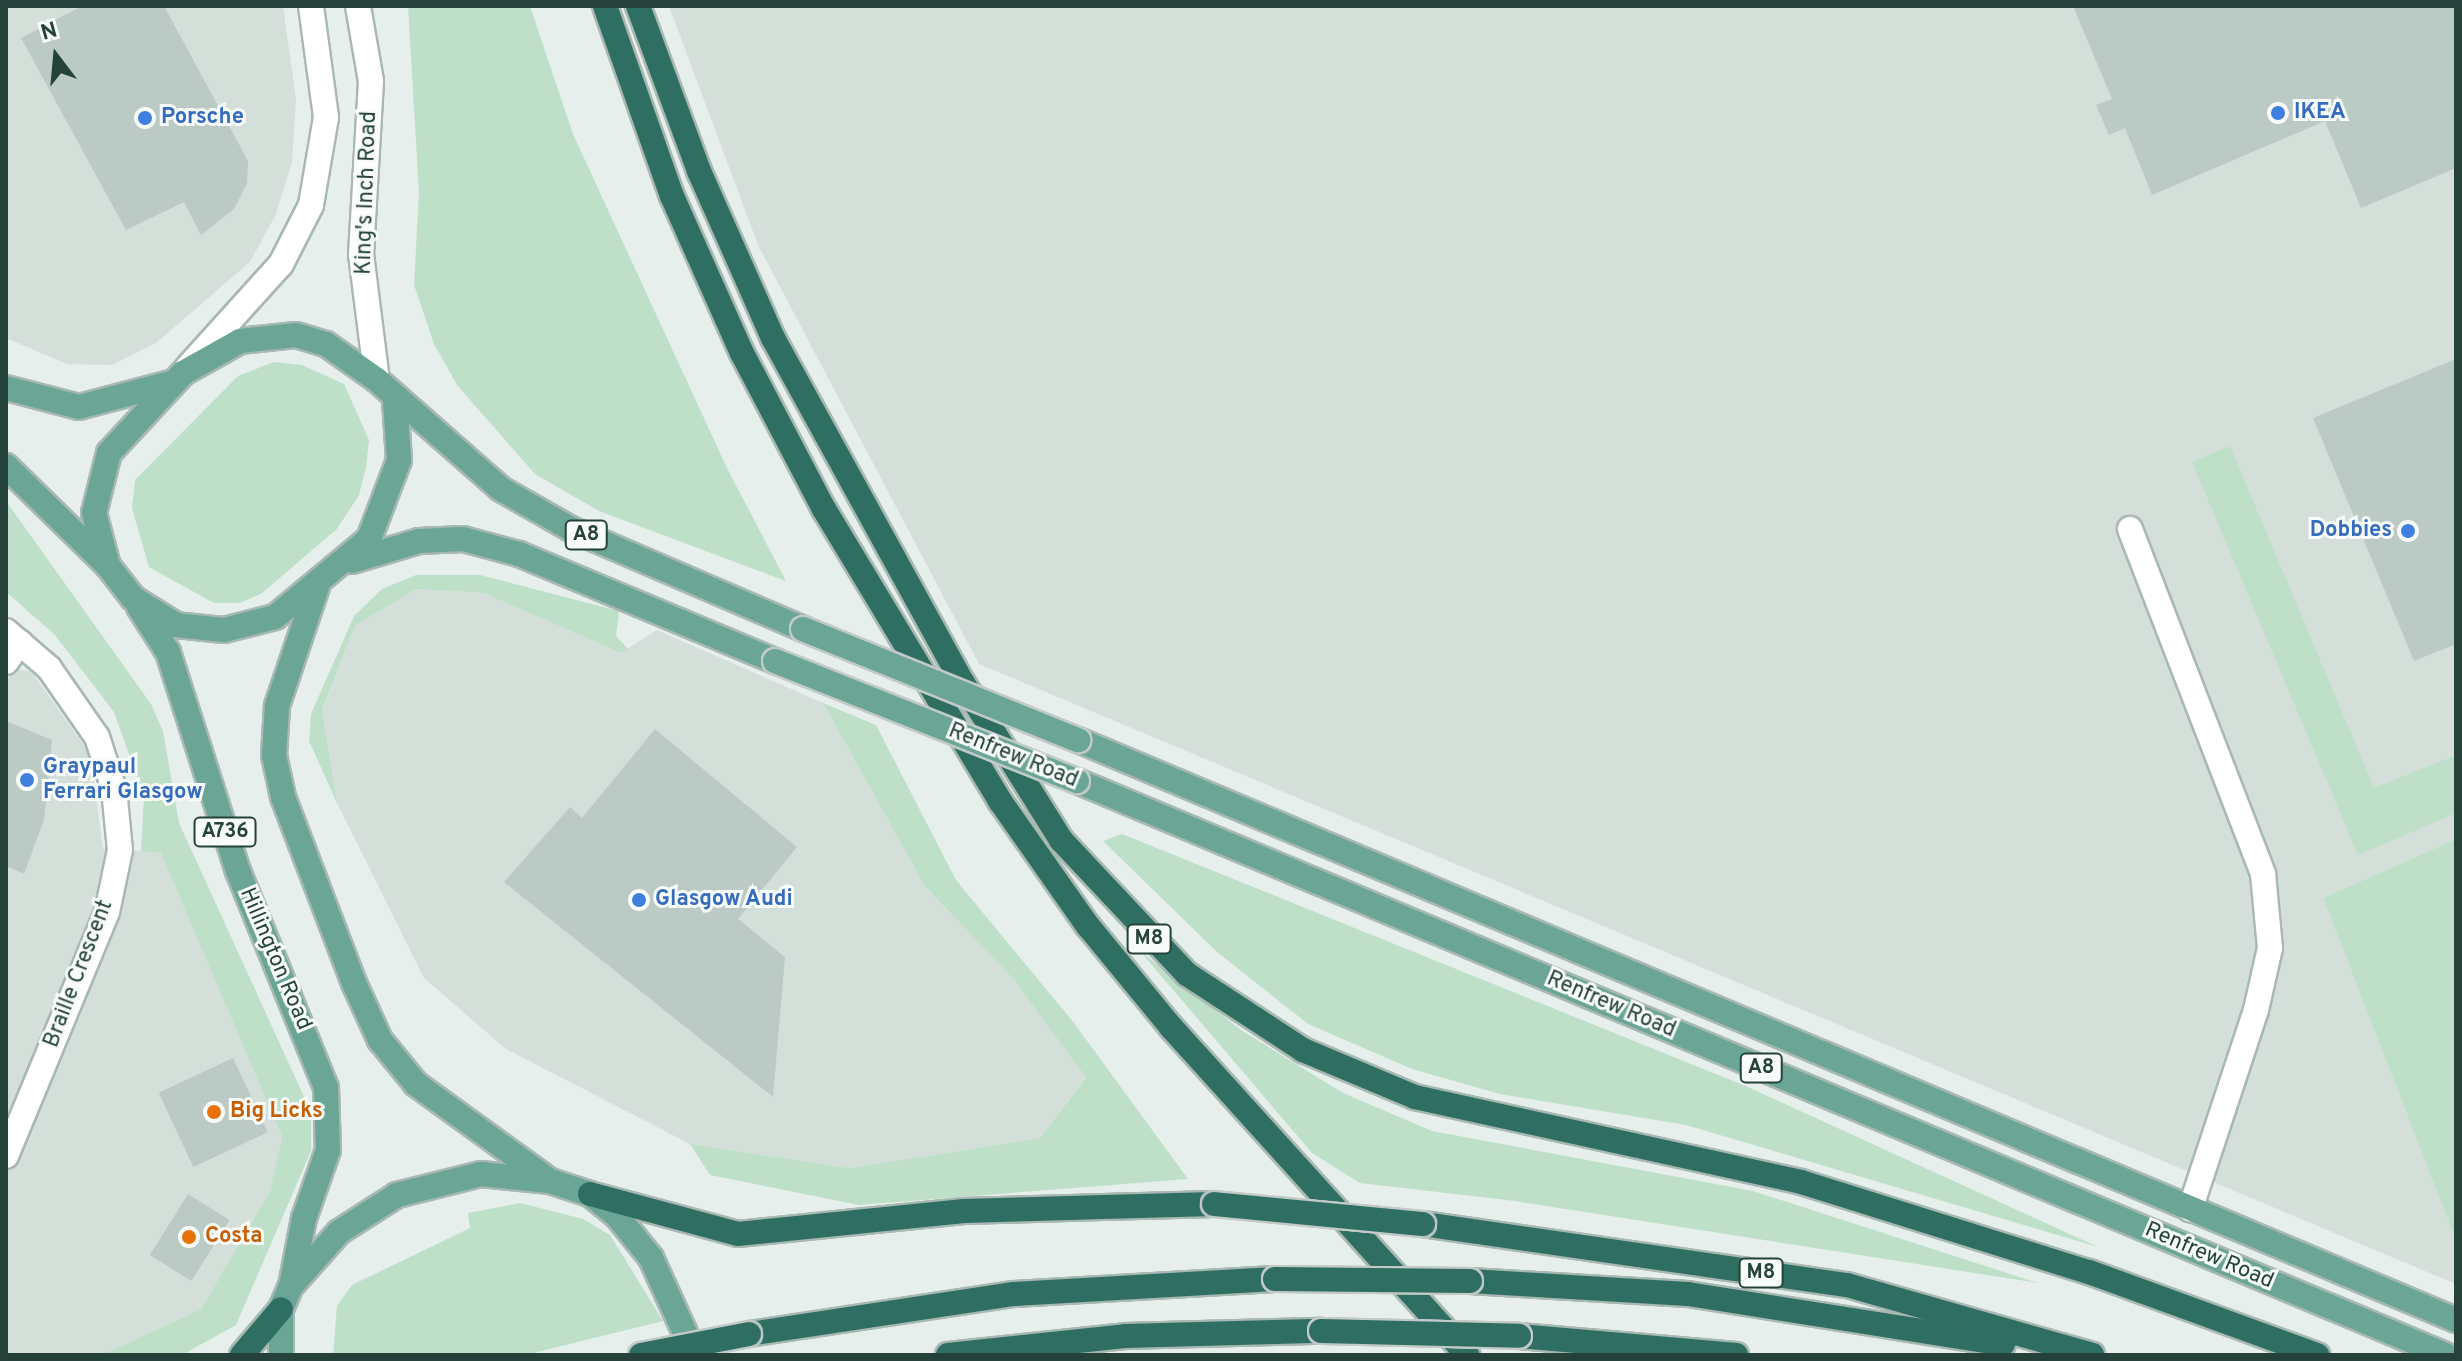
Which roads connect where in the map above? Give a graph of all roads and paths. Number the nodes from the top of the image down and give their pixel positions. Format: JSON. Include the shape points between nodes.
{"nodes":[{"id":1,"x":311,"y":6,"type":"edge"},
{"id":2,"x":358,"y":6,"type":"edge"},
{"id":3,"x":605,"y":6,"type":"edge"},
{"id":4,"x":638,"y":6,"type":"edge"},
{"id":5,"x":178,"y":378,"type":"junction"},
{"id":6,"x":377,"y":380,"type":"junction"},
{"id":7,"x":6,"y":388,"type":"edge"},
{"id":8,"x":395,"y":400,"type":"junction"},
{"id":9,"x":6,"y":466,"type":"edge"},
{"id":10,"x":2130,"y":529,"type":"dead end"},
{"id":11,"x":342,"y":565,"type":"junction"},
{"id":12,"x":108,"y":566,"type":"junction"},
{"id":13,"x":317,"y":587,"type":"junction"},
{"id":14,"x":133,"y":598,"type":"junction"},
{"id":15,"x":11,"y":645,"type":"edge"},
{"id":16,"x":6,"y":1156,"type":"edge"},
{"id":17,"x":550,"y":1181,"type":"junction"},
{"id":18,"x":590,"y":1194,"type":"junction"},
{"id":19,"x":2190,"y":1209,"type":"junction"},
{"id":20,"x":291,"y":1286,"type":"junction"},
{"id":21,"x":281,"y":1309,"type":"junction"},
{"id":22,"x":2456,"y":1320,"type":"edge"},
{"id":23,"x":242,"y":1355,"type":"edge"},
{"id":24,"x":281,"y":1355,"type":"edge"},
{"id":25,"x":641,"y":1355,"type":"edge"},
{"id":26,"x":695,"y":1355,"type":"edge"},
{"id":27,"x":948,"y":1355,"type":"edge"},
{"id":28,"x":1467,"y":1355,"type":"edge"},
{"id":29,"x":1736,"y":1355,"type":"edge"},
{"id":30,"x":2061,"y":1355,"type":"edge"},
{"id":31,"x":2092,"y":1355,"type":"edge"},
{"id":32,"x":2317,"y":1355,"type":"edge"},
{"id":33,"x":2445,"y":1355,"type":"edge"}],
"edges":[{"from":1,"to":5,"type":"street","name":"King's Inch Road","via":[[326,117],[311,205],[281,264]]},
{"from":2,"to":6,"type":"street","name":"King's Inch Road","via":[[371,81],[361,254]]},
{"from":3,"to":28,"type":"highway","number":"M8","via":[[672,196],[749,368],[832,523],[1000,801],[1162,1016]]},
{"from":4,"to":32,"type":"highway","number":"M8","via":[[699,171],[773,338],[963,683],[1061,840],[1124,914],[1196,982],[1303,1050],[1415,1097],[1813,1185],[2089,1272]]},
{"from":5,"to":6,"type":"main road","via":[[240,341],[296,335],[326,344]]},
{"from":5,"to":7,"type":"main road","via":[[79,407]]},
{"from":5,"to":12,"type":"main road","via":[[109,453],[99,475],[94,513]]},
{"from":6,"to":8,"type":"main road"},
{"from":8,"to":11,"type":"main road","via":[[400,434],[394,485],[369,539]]},
{"from":8,"to":19,"type":"main road","name":"Renfrew Road","number":"A8","bridge":true,"via":[[501,489],[571,529]]},
{"from":9,"to":12,"type":"main road"},
{"from":10,"to":19,"type":"street","via":[[2263,874],[2270,948],[2256,1010]]},
{"from":11,"to":13,"type":"main road"},
{"from":11,"to":33,"type":"main road","name":"Renfrew Road","number":"A8","bridge":true,"via":[[419,541],[463,539],[519,554],[1077,781]]},
{"from":12,"to":14,"type":"main road"},
{"from":13,"to":14,"type":"main road","via":[[275,617],[224,630],[176,625]]},
{"from":13,"to":17,"type":"main road","number":"A736","via":[[277,706],[274,755],[283,797],[354,983],[380,1040],[416,1084]]},
{"from":14,"to":20,"type":"main road","name":"Hillington Road","number":"A736","via":[[168,652],[234,860],[326,1088],[328,1150],[304,1218]]},
{"from":15,"to":16,"type":"street","name":"Braille Crescent","via":[[63,684],[97,737],[114,789],[120,850],[107,912]]},
{"from":17,"to":18,"type":"main road","number":"A736"},
{"from":17,"to":20,"type":"main road","number":"A736","via":[[481,1174],[397,1195],[339,1232]]},
{"from":18,"to":26,"type":"main road","number":"A736","via":[[651,1258]]},
{"from":18,"to":31,"type":"highway","number":"M8","bridge":true,"via":[[738,1234],[994,1209],[1214,1204],[1423,1224],[1847,1285]]},
{"from":19,"to":22,"type":"main road","name":"Renfrew Road","number":"A8"},
{"from":20,"to":21,"type":"main road","number":"A736"},
{"from":21,"to":23,"type":"highway"},
{"from":21,"to":24,"type":"main road","number":"A736"},
{"from":25,"to":30,"type":"highway","number":"M8","bridge":true,"via":[[1014,1294],[1275,1279],[1470,1281],[1688,1294]]},
{"from":27,"to":29,"type":"highway","bridge":true,"via":[[1125,1336],[1321,1331],[1519,1336]]}]}
